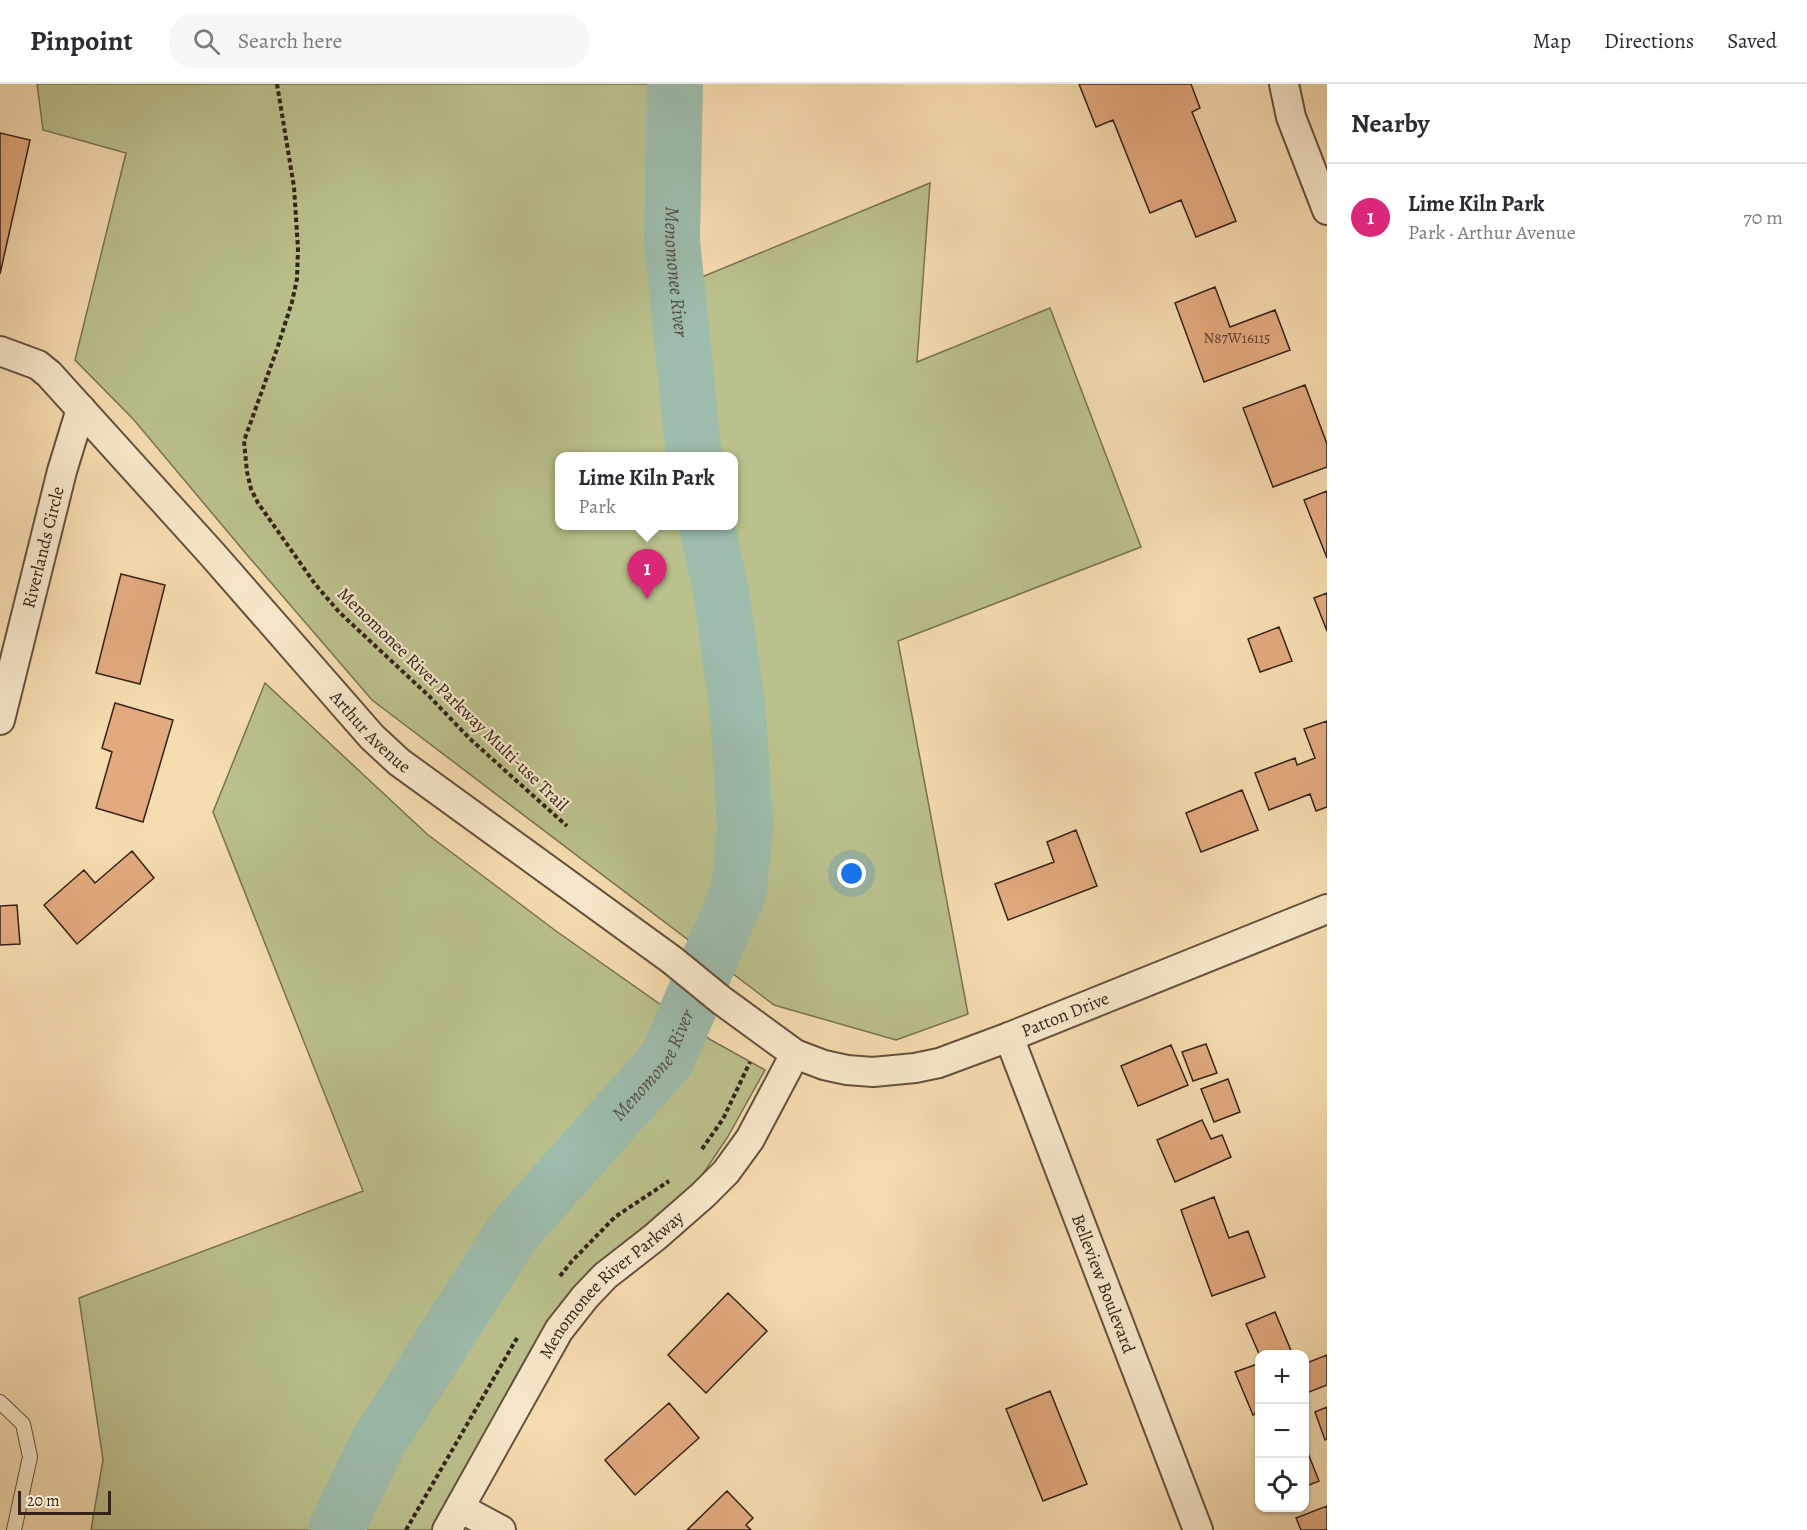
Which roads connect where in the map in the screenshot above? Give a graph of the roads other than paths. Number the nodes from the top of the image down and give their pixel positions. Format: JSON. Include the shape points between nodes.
{"nodes":[{"id":1,"x":1284,"y":84,"type":"edge"},
{"id":2,"x":1327,"y":210,"type":"edge"},
{"id":3,"x":0,"y":351,"type":"edge"},
{"id":4,"x":81,"y":409,"type":"junction"},
{"id":5,"x":0,"y":720,"type":"edge"},
{"id":6,"x":1327,"y":909,"type":"edge"},
{"id":7,"x":1009,"y":1037,"type":"junction"},
{"id":8,"x":795,"y":1054,"type":"junction"},
{"id":9,"x":0,"y":1402,"type":"edge"},
{"id":10,"x":454,"y":1519,"type":"edge"},
{"id":11,"x":14,"y":1530,"type":"edge"},
{"id":12,"x":501,"y":1530,"type":"edge"},
{"id":13,"x":1198,"y":1530,"type":"edge"}],
"edges":[{"from":1,"to":2,"type":"street","via":[[1291,117]]},
{"from":3,"to":4,"type":"street","name":"Arthur Avenue","via":[[38,365]]},
{"from":4,"to":5,"type":"street","name":"Riverlands Circle"},
{"from":4,"to":8,"type":"street","name":"Arthur Avenue","via":[[399,762]]},
{"from":6,"to":7,"type":"street","name":"Patton Drive"},
{"from":7,"to":8,"type":"street","name":"Patton Drive","via":[[939,1063],[873,1072],[824,1065]]},
{"from":7,"to":13,"type":"street","name":"Belleview Boulevard"},
{"from":8,"to":10,"type":"street","name":"Menomonee River Parkway","via":[[750,1139],[726,1172],[605,1276],[559,1330]]},
{"from":9,"to":11,"type":"lane","via":[[23,1424],[30,1457]]},
{"from":10,"to":12,"type":"street"}]}
